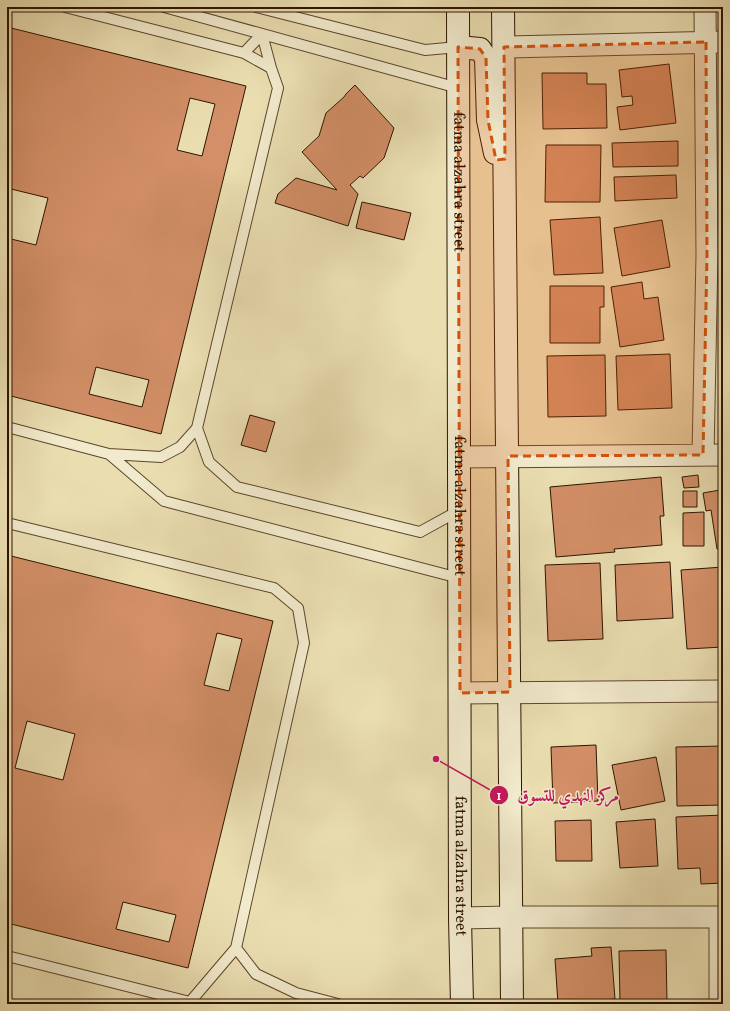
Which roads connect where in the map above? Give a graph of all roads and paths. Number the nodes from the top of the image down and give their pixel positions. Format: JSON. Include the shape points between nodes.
{"nodes":[{"id":1,"x":65,"y":7,"type":"edge"},
{"id":2,"x":164,"y":7,"type":"edge"},
{"id":3,"x":256,"y":7,"type":"edge"},
{"id":4,"x":458,"y":7,"type":"edge"},
{"id":5,"x":503,"y":7,"type":"edge"},
{"id":6,"x":705,"y":7,"type":"edge"},
{"id":7,"x":714,"y":42,"type":"edge"},
{"id":8,"x":458,"y":47,"type":"junction"},
{"id":9,"x":504,"y":47,"type":"junction"},
{"id":10,"x":244,"y":53,"type":"junction"},
{"id":11,"x":271,"y":68,"type":"junction"},
{"id":12,"x":458,"y":88,"type":"junction"},
{"id":13,"x":505,"y":203,"type":"junction"},
{"id":14,"x":715,"y":255,"type":"edge"},
{"id":15,"x":7,"y":427,"type":"edge"},
{"id":16,"x":197,"y":428,"type":"junction"},
{"id":17,"x":109,"y":454,"type":"junction"},
{"id":18,"x":713,"y":455,"type":"edge"},
{"id":19,"x":508,"y":456,"type":"junction"},
{"id":20,"x":459,"y":457,"type":"junction"},
{"id":21,"x":460,"y":510,"type":"junction"},
{"id":22,"x":7,"y":523,"type":"edge"},
{"id":23,"x":459,"y":578,"type":"junction"},
{"id":24,"x":723,"y":691,"type":"edge"},
{"id":25,"x":510,"y":692,"type":"junction"},
{"id":26,"x":460,"y":693,"type":"junction"},
{"id":27,"x":512,"y":917,"type":"junction"},
{"id":28,"x":722,"y":917,"type":"edge"},
{"id":29,"x":460,"y":918,"type":"junction"},
{"id":30,"x":236,"y":948,"type":"junction"},
{"id":31,"x":7,"y":956,"type":"edge"},
{"id":32,"x":194,"y":1003,"type":"edge"},
{"id":33,"x":338,"y":1004,"type":"edge"},
{"id":34,"x":462,"y":1004,"type":"edge"},
{"id":35,"x":512,"y":1004,"type":"edge"},
{"id":36,"x":720,"y":1004,"type":"edge"}],
"edges":[{"from":1,"to":10,"type":"lane"},
{"from":2,"to":12,"type":"lane"},
{"from":3,"to":8,"type":"lane","via":[[425,50]]},
{"from":4,"to":8,"type":"street","name":"fatma alzahra street"},
{"from":5,"to":9,"type":"street"},
{"from":6,"to":7,"type":"street"},
{"from":7,"to":9,"type":"street"},
{"from":7,"to":14,"type":"street"},
{"from":8,"to":12,"type":"street","name":"fatma alzahra street"},
{"from":8,"to":13,"type":"street","via":[[480,49],[486,58],[488,120]]},
{"from":9,"to":13,"type":"street"},
{"from":10,"to":11,"type":"lane"},
{"from":10,"to":11,"type":"lane","via":[[262,34]]},
{"from":11,"to":16,"type":"lane","via":[[278,88]]},
{"from":12,"to":20,"type":"street","name":"fatma alzahra street"},
{"from":13,"to":19,"type":"street"},
{"from":14,"to":18,"type":"street"},
{"from":15,"to":17,"type":"lane"},
{"from":16,"to":17,"type":"lane","via":[[180,447],[161,457]]},
{"from":16,"to":21,"type":"lane","via":[[209,462],[237,487],[420,532]]},
{"from":17,"to":23,"type":"lane","via":[[164,501]]},
{"from":18,"to":19,"type":"street"},
{"from":19,"to":20,"type":"street"},
{"from":19,"to":25,"type":"street"},
{"from":20,"to":21,"type":"street","name":"fatma alzahra street"},
{"from":21,"to":23,"type":"street","name":"fatma alzahra street"},
{"from":22,"to":30,"type":"lane","via":[[274,588],[298,608],[304,643]]},
{"from":23,"to":26,"type":"street","name":"fatma alzahra street"},
{"from":24,"to":25,"type":"street"},
{"from":25,"to":26,"type":"street"},
{"from":25,"to":27,"type":"street"},
{"from":26,"to":29,"type":"street","name":"fatma alzahra street"},
{"from":27,"to":28,"type":"street"},
{"from":27,"to":29,"type":"street"},
{"from":27,"to":35,"type":"street"},
{"from":28,"to":36,"type":"street"},
{"from":29,"to":34,"type":"street","name":"fatma alzahra street"},
{"from":30,"to":32,"type":"lane"},
{"from":30,"to":33,"type":"lane","via":[[256,974],[296,993]]},
{"from":31,"to":32,"type":"lane"}]}
